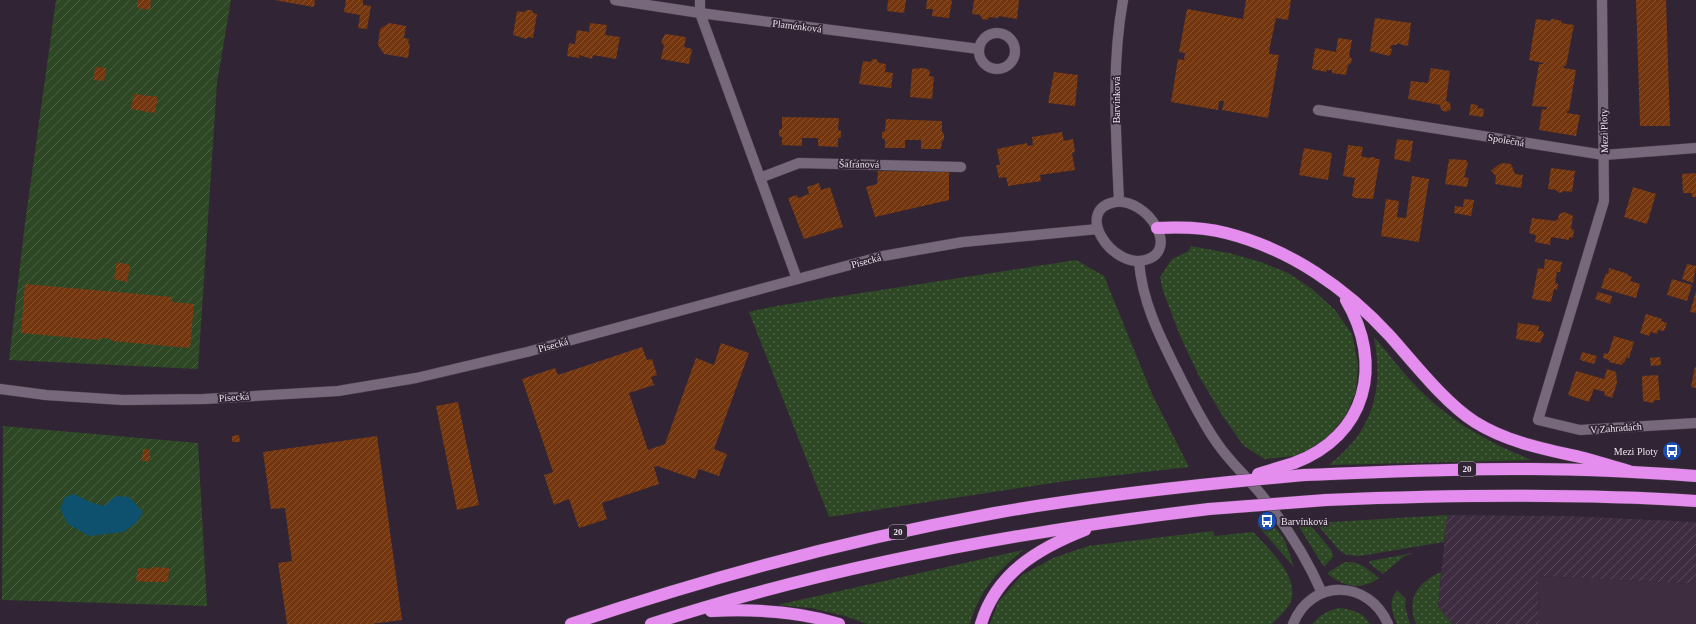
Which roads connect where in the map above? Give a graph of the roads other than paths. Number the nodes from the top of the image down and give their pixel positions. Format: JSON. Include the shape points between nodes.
{"nodes":[{"id":1,"x":615,"y":0,"type":"edge"},
{"id":2,"x":700,"y":0,"type":"edge"},
{"id":3,"x":1123,"y":0,"type":"edge"},
{"id":4,"x":1602,"y":0,"type":"edge"},
{"id":5,"x":700,"y":13,"type":"junction"},
{"id":6,"x":979,"y":49,"type":"dead end"},
{"id":7,"x":1318,"y":110,"type":"dead end"},
{"id":8,"x":1696,"y":148,"type":"edge"},
{"id":9,"x":1604,"y":155,"type":"junction"},
{"id":10,"x":961,"y":167,"type":"dead end"},
{"id":11,"x":760,"y":178,"type":"junction"},
{"id":12,"x":1119,"y":201,"type":"junction"},
{"id":13,"x":1157,"y":228,"type":"junction"},
{"id":14,"x":1098,"y":229,"type":"junction"},
{"id":15,"x":1139,"y":261,"type":"junction"},
{"id":16,"x":797,"y":279,"type":"junction"},
{"id":17,"x":1337,"y":288,"type":"junction"},
{"id":18,"x":0,"y":389,"type":"edge"},
{"id":19,"x":1538,"y":420,"type":"joint"},
{"id":20,"x":1696,"y":422,"type":"edge"},
{"id":21,"x":1630,"y":471,"type":"junction"},
{"id":22,"x":1696,"y":476,"type":"edge"},
{"id":23,"x":1230,"y":482,"type":"junction"},
{"id":24,"x":1696,"y":501,"type":"edge"},
{"id":25,"x":1109,"y":521,"type":"junction"},
{"id":26,"x":1322,"y":593,"type":"junction"},
{"id":27,"x":682,"y":614,"type":"junction"},
{"id":28,"x":571,"y":624,"type":"edge"},
{"id":29,"x":651,"y":624,"type":"edge"},
{"id":30,"x":839,"y":624,"type":"edge"},
{"id":31,"x":981,"y":624,"type":"edge"},
{"id":32,"x":1293,"y":624,"type":"edge"},
{"id":33,"x":1388,"y":624,"type":"edge"}],
"edges":[{"from":1,"to":5,"type":"street","name":"Plaménková"},
{"from":2,"to":5,"type":"street"},
{"from":3,"to":12,"type":"street","name":"Barvínková","via":[[1116,65]]},
{"from":4,"to":9,"type":"street","name":"Mezi Ploty"},
{"from":5,"to":6,"type":"street","name":"Plaménková"},
{"from":5,"to":11,"type":"street"},
{"from":7,"to":9,"type":"street","name":"Společná"},
{"from":8,"to":9,"type":"street","name":"Společná"},
{"from":9,"to":19,"type":"street","name":"Mezi Ploty","via":[[1604,202]]},
{"from":10,"to":11,"type":"street","name":"Šafránová","via":[[799,163]]},
{"from":11,"to":16,"type":"street"},
{"from":12,"to":13,"type":"street","via":[[1140,208]]},
{"from":12,"to":14,"type":"street","via":[[1109,203],[1100,209]]},
{"from":13,"to":15,"type":"street","via":[[1160,239],[1158,251],[1150,258]]},
{"from":13,"to":17,"type":"highway","via":[[1225,232],[1255,241],[1302,263]]},
{"from":14,"to":15,"type":"street","via":[[1104,242],[1114,252]]},
{"from":14,"to":16,"type":"street","name":"Písecká","via":[[963,242],[883,256]]},
{"from":15,"to":26,"type":"street","via":[[1142,287],[1150,314],[1197,410],[1217,443],[1290,532]]},
{"from":16,"to":18,"type":"street","name":"Písecká","via":[[527,352],[416,378],[338,391],[204,399],[123,400]]},
{"from":17,"to":21,"type":"highway","via":[[1377,322],[1451,403],[1474,421],[1501,435],[1546,450]]},
{"from":17,"to":23,"type":"highway","bridge":true,"via":[[1352,310],[1362,335],[1367,362],[1364,389],[1355,414],[1339,435],[1318,452],[1294,463]]},
{"from":19,"to":20,"type":"street","name":"V Zahradách","via":[[1580,430]]},
{"from":21,"to":22,"type":"highway","number":"20"},
{"from":21,"to":23,"type":"highway","number":"20","bridge":true,"via":[[1453,469],[1304,474]]},
{"from":23,"to":28,"type":"highway","number":"20","via":[[1086,498],[994,513],[893,534],[741,571]]},
{"from":24,"to":25,"type":"highway","bridge":true,"via":[[1627,496],[1456,495],[1326,500],[1210,509]]},
{"from":25,"to":27,"type":"highway","via":[[910,556]]},
{"from":25,"to":31,"type":"highway","via":[[1046,546],[1023,563],[992,598]]},
{"from":26,"to":32,"type":"street","via":[[1299,610]]},
{"from":26,"to":33,"type":"street","via":[[1350,590],[1363,595],[1374,603]]},
{"from":27,"to":29,"type":"highway"},
{"from":27,"to":30,"type":"highway","via":[[707,611],[759,611],[811,617]]}]}
